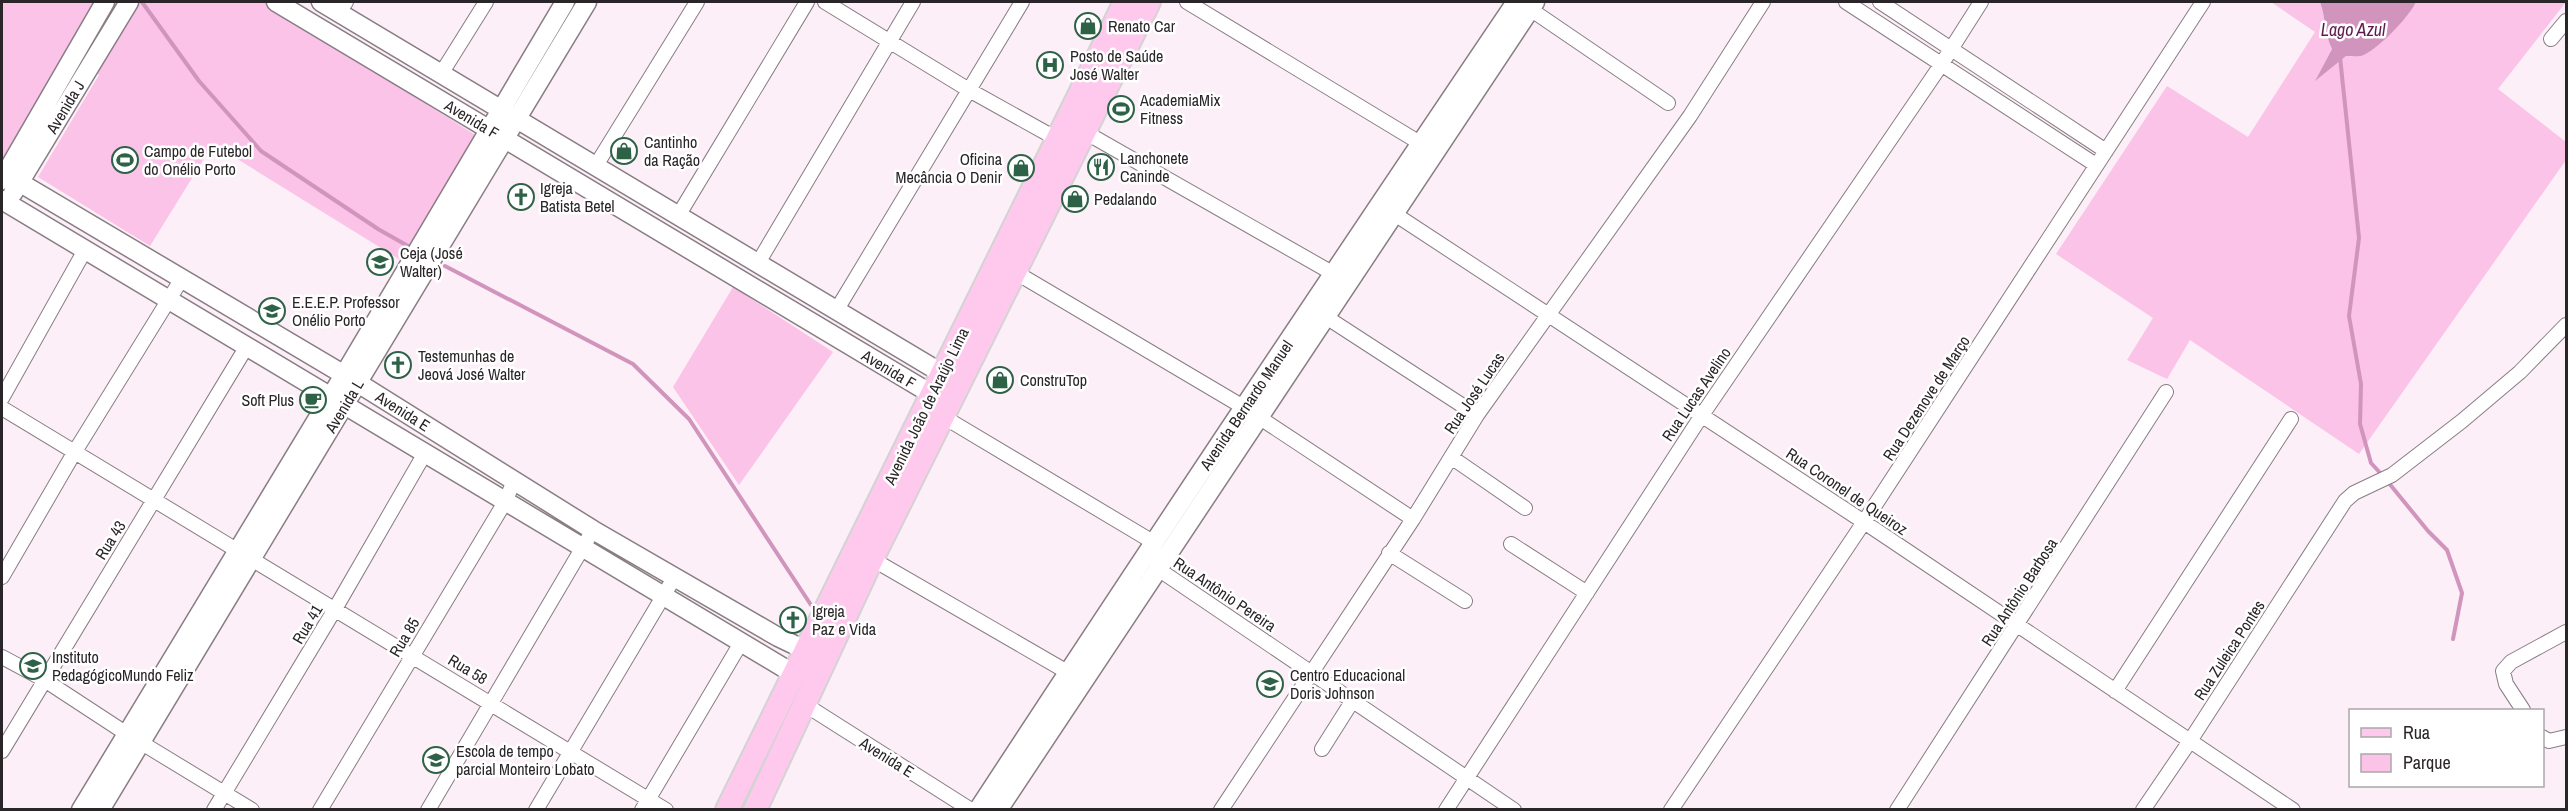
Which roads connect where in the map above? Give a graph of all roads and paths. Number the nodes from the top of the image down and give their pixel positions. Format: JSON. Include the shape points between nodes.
{"nodes":[{"id":1,"x":105,"y":2,"type":"edge"},
{"id":2,"x":129,"y":2,"type":"edge"},
{"id":3,"x":276,"y":2,"type":"edge"},
{"id":4,"x":321,"y":2,"type":"edge"},
{"id":5,"x":486,"y":2,"type":"edge"},
{"id":6,"x":565,"y":2,"type":"edge"},
{"id":7,"x":587,"y":2,"type":"edge"},
{"id":8,"x":697,"y":2,"type":"edge"},
{"id":9,"x":807,"y":2,"type":"edge"},
{"id":10,"x":825,"y":2,"type":"edge"},
{"id":11,"x":914,"y":2,"type":"edge"},
{"id":12,"x":1022,"y":2,"type":"edge"},
{"id":13,"x":1125,"y":2,"type":"edge"},
{"id":14,"x":1149,"y":2,"type":"edge"},
{"id":15,"x":1186,"y":2,"type":"edge"},
{"id":16,"x":1763,"y":2,"type":"edge"},
{"id":17,"x":1846,"y":2,"type":"edge"},
{"id":18,"x":1880,"y":2,"type":"edge"},
{"id":19,"x":1981,"y":2,"type":"edge"},
{"id":20,"x":2203,"y":2,"type":"edge"},
{"id":21,"x":1527,"y":4,"type":"edge"},
{"id":22,"x":343,"y":7,"type":"edge"},
{"id":23,"x":2566,"y":21,"type":"edge"},
{"id":24,"x":2552,"y":39,"type":"dead end"},
{"id":25,"x":889,"y":42,"type":"junction"},
{"id":26,"x":1951,"y":49,"type":"junction"},
{"id":27,"x":1941,"y":64,"type":"junction"},
{"id":28,"x":441,"y":74,"type":"junction"},
{"id":29,"x":969,"y":90,"type":"junction"},
{"id":30,"x":1464,"y":93,"type":"junction"},
{"id":31,"x":1668,"y":103,"type":"dead end"},
{"id":32,"x":501,"y":109,"type":"junction"},
{"id":33,"x":517,"y":119,"type":"junction"},
{"id":34,"x":488,"y":130,"type":"junction"},
{"id":35,"x":1083,"y":131,"type":"junction"},
{"id":36,"x":505,"y":139,"type":"junction"},
{"id":37,"x":1057,"y":139,"type":"junction"},
{"id":38,"x":1420,"y":143,"type":"junction"},
{"id":39,"x":2106,"y":151,"type":"junction"},
{"id":40,"x":2096,"y":165,"type":"junction"},
{"id":41,"x":1055,"y":166,"type":"junction"},
{"id":42,"x":595,"y":167,"type":"junction"},
{"id":43,"x":7,"y":177,"type":"edge"},
{"id":44,"x":1039,"y":200,"type":"junction"},
{"id":45,"x":3,"y":205,"type":"edge"},
{"id":46,"x":1387,"y":210,"type":"junction"},
{"id":47,"x":678,"y":216,"type":"junction"},
{"id":48,"x":85,"y":250,"type":"junction"},
{"id":49,"x":758,"y":263,"type":"junction"},
{"id":50,"x":1015,"y":272,"type":"junction"},
{"id":51,"x":1334,"y":274,"type":"junction"},
{"id":52,"x":181,"y":280,"type":"junction"},
{"id":53,"x":169,"y":301,"type":"junction"},
{"id":54,"x":836,"y":311,"type":"junction"},
{"id":55,"x":1546,"y":316,"type":"junction"},
{"id":56,"x":1326,"y":317,"type":"junction"},
{"id":57,"x":2566,"y":325,"type":"edge"},
{"id":58,"x":247,"y":346,"type":"junction"},
{"id":59,"x":943,"y":374,"type":"junction"},
{"id":60,"x":351,"y":379,"type":"junction"},
{"id":61,"x":2166,"y":392,"type":"dead end"},
{"id":62,"x":956,"y":393,"type":"junction"},
{"id":63,"x":2,"y":398,"type":"edge"},
{"id":64,"x":338,"y":400,"type":"junction"},
{"id":65,"x":934,"y":406,"type":"junction"},
{"id":66,"x":2,"y":408,"type":"edge"},
{"id":67,"x":1252,"y":413,"type":"junction"},
{"id":68,"x":1702,"y":415,"type":"junction"},
{"id":69,"x":1477,"y":416,"type":"junction"},
{"id":70,"x":2291,"y":418,"type":"dead end"},
{"id":71,"x":74,"y":453,"type":"junction"},
{"id":72,"x":425,"y":453,"type":"junction"},
{"id":73,"x":1451,"y":458,"type":"junction"},
{"id":74,"x":514,"y":481,"type":"junction"},
{"id":75,"x":154,"y":501,"type":"junction"},
{"id":76,"x":505,"y":502,"type":"junction"},
{"id":77,"x":1525,"y":508,"type":"dead end"},
{"id":78,"x":1413,"y":519,"type":"junction"},
{"id":79,"x":1864,"y":522,"type":"junction"},
{"id":80,"x":593,"y":530,"type":"junction"},
{"id":81,"x":1153,"y":542,"type":"junction"},
{"id":82,"x":1511,"y":544,"type":"dead end"},
{"id":83,"x":582,"y":548,"type":"junction"},
{"id":84,"x":1389,"y":553,"type":"junction"},
{"id":85,"x":245,"y":555,"type":"junction"},
{"id":86,"x":872,"y":560,"type":"junction"},
{"id":87,"x":1158,"y":569,"type":"junction"},
{"id":88,"x":2,"y":577,"type":"edge"},
{"id":89,"x":674,"y":578,"type":"junction"},
{"id":90,"x":1587,"y":593,"type":"junction"},
{"id":91,"x":662,"y":594,"type":"junction"},
{"id":92,"x":1465,"y":601,"type":"dead end"},
{"id":93,"x":335,"y":609,"type":"junction"},
{"id":94,"x":2017,"y":626,"type":"junction"},
{"id":95,"x":2566,"y":632,"type":"edge"},
{"id":96,"x":742,"y":641,"type":"junction"},
{"id":97,"x":805,"y":650,"type":"junction"},
{"id":98,"x":412,"y":655,"type":"junction"},
{"id":99,"x":2,"y":657,"type":"edge"},
{"id":100,"x":1311,"y":671,"type":"junction"},
{"id":101,"x":794,"y":674,"type":"junction"},
{"id":102,"x":1075,"y":677,"type":"junction"},
{"id":103,"x":43,"y":679,"type":"junction"},
{"id":104,"x":2115,"y":691,"type":"junction"},
{"id":105,"x":1353,"y":700,"type":"junction"},
{"id":106,"x":492,"y":703,"type":"junction"},
{"id":107,"x":804,"y":704,"type":"junction"},
{"id":108,"x":2522,"y":709,"type":"edge"},
{"id":109,"x":2566,"y":737,"type":"edge"},
{"id":110,"x":134,"y":738,"type":"junction"},
{"id":111,"x":2544,"y":738,"type":"edge"},
{"id":112,"x":2190,"y":741,"type":"junction"},
{"id":113,"x":1322,"y":748,"type":"dead end"},
{"id":114,"x":2,"y":751,"type":"edge"},
{"id":115,"x":572,"y":751,"type":"junction"},
{"id":116,"x":1466,"y":778,"type":"junction"},
{"id":117,"x":224,"y":792,"type":"junction"},
{"id":118,"x":646,"y":804,"type":"edge"},
{"id":119,"x":2278,"y":805,"type":"edge"},
{"id":120,"x":81,"y":810,"type":"edge"},
{"id":121,"x":100,"y":810,"type":"edge"},
{"id":122,"x":214,"y":810,"type":"edge"},
{"id":123,"x":252,"y":810,"type":"edge"},
{"id":124,"x":320,"y":810,"type":"edge"},
{"id":125,"x":429,"y":810,"type":"edge"},
{"id":126,"x":536,"y":810,"type":"edge"},
{"id":127,"x":666,"y":810,"type":"edge"},
{"id":128,"x":727,"y":810,"type":"edge"},
{"id":129,"x":755,"y":810,"type":"edge"},
{"id":130,"x":971,"y":810,"type":"edge"},
{"id":131,"x":978,"y":810,"type":"edge"},
{"id":132,"x":998,"y":810,"type":"edge"},
{"id":133,"x":1221,"y":810,"type":"edge"},
{"id":134,"x":1446,"y":810,"type":"edge"},
{"id":135,"x":1514,"y":810,"type":"edge"},
{"id":136,"x":1671,"y":810,"type":"edge"},
{"id":137,"x":1898,"y":810,"type":"edge"},
{"id":138,"x":2144,"y":810,"type":"edge"},
{"id":139,"x":2293,"y":810,"type":"edge"}],
"edges":[{"from":1,"to":43,"type":"street","name":"Avenida J"},
{"from":2,"to":43,"type":"street","name":"Avenida J"},
{"from":3,"to":34,"type":"street","name":"Avenida F"},
{"from":4,"to":22,"type":"street","name":"Avenida F"},
{"from":5,"to":28,"type":"street"},
{"from":6,"to":32,"type":"street","name":"Avenida L"},
{"from":7,"to":33,"type":"street","name":"Avenida L"},
{"from":8,"to":42,"type":"street"},
{"from":9,"to":47,"type":"street"},
{"from":10,"to":25,"type":"street"},
{"from":11,"to":25,"type":"street"},
{"from":12,"to":29,"type":"street"},
{"from":13,"to":37,"type":"main road","name":"Avenida João de Araújo Lima"},
{"from":14,"to":35,"type":"main road","name":"Avenida João de Araújo Lima"},
{"from":15,"to":38,"type":"street"},
{"from":16,"to":55,"type":"street","name":"Rua José Lucas","via":[[1690,116]]},
{"from":17,"to":27,"type":"street"},
{"from":18,"to":26,"type":"street"},
{"from":19,"to":26,"type":"street","name":"Rua Lucas Avelino"},
{"from":20,"to":39,"type":"street","name":"Rua Dezenove de Março"},
{"from":21,"to":30,"type":"street","name":"Avenida Bernardo Manuel"},
{"from":21,"to":31,"type":"street"},
{"from":22,"to":28,"type":"street","name":"Avenida F"},
{"from":23,"to":24,"type":"street"},
{"from":25,"to":29,"type":"street"},
{"from":25,"to":49,"type":"street"},
{"from":26,"to":27,"type":"street","name":"Rua Lucas Avelino"},
{"from":26,"to":39,"type":"street"},
{"from":27,"to":40,"type":"street"},
{"from":27,"to":68,"type":"street","name":"Rua Lucas Avelino"},
{"from":28,"to":32,"type":"street","name":"Avenida F"},
{"from":29,"to":37,"type":"street"},
{"from":29,"to":54,"type":"street"},
{"from":30,"to":38,"type":"street","name":"Avenida Bernardo Manuel"},
{"from":30,"to":46,"type":"street","name":"Avenida Bernardo Manuel"},
{"from":32,"to":33,"type":"street","name":"Avenida F"},
{"from":32,"to":34,"type":"street","name":"Avenida L"},
{"from":33,"to":36,"type":"street","name":"Avenida L"},
{"from":33,"to":42,"type":"street","name":"Avenida F"},
{"from":34,"to":36,"type":"street","name":"Avenida F"},
{"from":34,"to":60,"type":"street","name":"Avenida L"},
{"from":35,"to":41,"type":"main road","name":"Avenida João de Araújo Lima"},
{"from":35,"to":51,"type":"street"},
{"from":36,"to":60,"type":"street","name":"Avenida L"},
{"from":36,"to":65,"type":"street","name":"Avenida F"},
{"from":37,"to":41,"type":"main road","name":"Avenida João de Araújo Lima"},
{"from":38,"to":46,"type":"street","name":"Avenida Bernardo Manuel"},
{"from":39,"to":40,"type":"street","name":"Rua Dezenove de Março"},
{"from":40,"to":79,"type":"street","name":"Rua Dezenove de Março"},
{"from":41,"to":44,"type":"main road","name":"Avenida João de Araújo Lima"},
{"from":42,"to":47,"type":"street","name":"Avenida F"},
{"from":43,"to":45,"type":"street","name":"Avenida J"},
{"from":43,"to":52,"type":"street","name":"Avenida E"},
{"from":44,"to":50,"type":"main road","name":"Avenida João de Araújo Lima"},
{"from":44,"to":59,"type":"main road","name":"Avenida João de Araújo Lima"},
{"from":45,"to":48,"type":"street","name":"Avenida E"},
{"from":46,"to":51,"type":"street","name":"Avenida Bernardo Manuel"},
{"from":46,"to":55,"type":"street","name":"Rua Coronel de Queiroz"},
{"from":46,"to":56,"type":"street","name":"Avenida Bernardo Manuel"},
{"from":47,"to":49,"type":"street","name":"Avenida F"},
{"from":48,"to":53,"type":"street","name":"Avenida E"},
{"from":48,"to":63,"type":"street"},
{"from":49,"to":54,"type":"street","name":"Avenida F"},
{"from":50,"to":62,"type":"main road","name":"Avenida João de Araújo Lima"},
{"from":50,"to":67,"type":"street"},
{"from":51,"to":67,"type":"street","name":"Avenida Bernardo Manuel"},
{"from":52,"to":53,"type":"street"},
{"from":52,"to":60,"type":"street","name":"Avenida E"},
{"from":53,"to":58,"type":"street","name":"Avenida E"},
{"from":53,"to":71,"type":"street"},
{"from":54,"to":59,"type":"street","name":"Avenida F"},
{"from":55,"to":68,"type":"street","name":"Rua Coronel de Queiroz"},
{"from":55,"to":69,"type":"street","name":"Rua José Lucas"},
{"from":56,"to":67,"type":"street","name":"Avenida Bernardo Manuel"},
{"from":56,"to":69,"type":"street"},
{"from":57,"to":112,"type":"street","name":"Rua Zuleica Pontes","via":[[2520,372],[2462,421],[2392,476],[2354,493],[2340,507]]},
{"from":58,"to":64,"type":"street","name":"Avenida E"},
{"from":58,"to":75,"type":"street","name":"Rua 43"},
{"from":59,"to":62,"type":"street","name":"Avenida F"},
{"from":59,"to":65,"type":"main road","name":"Avenida João de Araújo Lima"},
{"from":60,"to":64,"type":"street","name":"Avenida L"},
{"from":60,"to":74,"type":"street","name":"Avenida E"},
{"from":61,"to":94,"type":"street","name":"Rua Antônio Barbosa"},
{"from":62,"to":65,"type":"main road","name":"Avenida João de Araújo Lima"},
{"from":64,"to":72,"type":"street","name":"Avenida E"},
{"from":64,"to":85,"type":"street","name":"Avenida L"},
{"from":65,"to":81,"type":"street"},
{"from":65,"to":86,"type":"main road","name":"Avenida João de Araújo Lima"},
{"from":65,"to":97,"type":"main road","name":"Avenida João de Araújo Lima"},
{"from":66,"to":71,"type":"street","name":"Rua 58"},
{"from":67,"to":78,"type":"street"},
{"from":67,"to":81,"type":"street","name":"Avenida Bernardo Manuel"},
{"from":67,"to":87,"type":"street","name":"Avenida Bernardo Manuel"},
{"from":68,"to":79,"type":"street","name":"Rua Coronel de Queiroz"},
{"from":68,"to":90,"type":"street","name":"Rua Lucas Avelino"},
{"from":69,"to":73,"type":"street","name":"Rua José Lucas"},
{"from":70,"to":104,"type":"street"},
{"from":71,"to":75,"type":"street","name":"Rua 58"},
{"from":71,"to":88,"type":"street"},
{"from":72,"to":76,"type":"street","name":"Avenida E"},
{"from":72,"to":93,"type":"street","name":"Rua 41"},
{"from":73,"to":77,"type":"street"},
{"from":73,"to":78,"type":"street","name":"Rua José Lucas"},
{"from":74,"to":76,"type":"street","name":"Rua 85"},
{"from":74,"to":80,"type":"street","name":"Avenida E"},
{"from":75,"to":85,"type":"street","name":"Rua 58"},
{"from":75,"to":103,"type":"street","name":"Rua 43"},
{"from":76,"to":83,"type":"street","name":"Avenida E"},
{"from":76,"to":98,"type":"street","name":"Rua 85"},
{"from":78,"to":84,"type":"street","name":"Rua José Lucas"},
{"from":79,"to":94,"type":"street","name":"Rua Coronel de Queiroz"},
{"from":79,"to":136,"type":"street","name":"Rua Dezenove de Março"},
{"from":80,"to":83,"type":"street"},
{"from":80,"to":89,"type":"street","name":"Avenida E"},
{"from":81,"to":87,"type":"street","name":"Rua Antônio Pereira"},
{"from":81,"to":102,"type":"street","name":"Avenida Bernardo Manuel"},
{"from":82,"to":90,"type":"street"},
{"from":83,"to":91,"type":"street","name":"Avenida E"},
{"from":83,"to":106,"type":"street"},
{"from":84,"to":92,"type":"street"},
{"from":84,"to":100,"type":"street","name":"Rua José Lucas"},
{"from":85,"to":93,"type":"street","name":"Rua 58"},
{"from":85,"to":110,"type":"street","name":"Avenida L"},
{"from":86,"to":102,"type":"street"},
{"from":86,"to":107,"type":"main road","name":"Avenida João de Araújo Lima"},
{"from":87,"to":100,"type":"street","name":"Rua Antônio Pereira"},
{"from":87,"to":102,"type":"street","name":"Avenida Bernardo Manuel"},
{"from":89,"to":91,"type":"street"},
{"from":89,"to":97,"type":"street","name":"Avenida E"},
{"from":90,"to":116,"type":"street","name":"Rua Lucas Avelino"},
{"from":91,"to":96,"type":"street","name":"Avenida E"},
{"from":91,"to":115,"type":"street"},
{"from":93,"to":98,"type":"street","name":"Rua 58"},
{"from":93,"to":117,"type":"street","name":"Rua 41"},
{"from":94,"to":104,"type":"street","name":"Rua Coronel de Queiroz"},
{"from":94,"to":137,"type":"street","name":"Rua Antônio Barbosa"},
{"from":95,"to":108,"type":"street","via":[[2511,662],[2503,671],[2506,684]]},
{"from":96,"to":101,"type":"street","name":"Avenida E"},
{"from":96,"to":118,"type":"street"},
{"from":97,"to":101,"type":"main road","name":"Avenida João de Araújo Lima"},
{"from":98,"to":106,"type":"street","name":"Rua 58"},
{"from":98,"to":124,"type":"street","name":"Rua 85"},
{"from":99,"to":103,"type":"street"},
{"from":100,"to":105,"type":"street","name":"Rua Antônio Pereira"},
{"from":100,"to":133,"type":"street","name":"Rua José Lucas"},
{"from":101,"to":128,"type":"main road","name":"Avenida João de Araújo Lima"},
{"from":102,"to":131,"type":"street","name":"Avenida Bernardo Manuel"},
{"from":102,"to":132,"type":"street","name":"Avenida Bernardo Manuel"},
{"from":103,"to":110,"type":"street"},
{"from":103,"to":114,"type":"street","name":"Rua 43"},
{"from":104,"to":112,"type":"street","name":"Rua Coronel de Queiroz"},
{"from":105,"to":113,"type":"street"},
{"from":105,"to":116,"type":"street","name":"Rua Antônio Pereira"},
{"from":106,"to":115,"type":"street","name":"Rua 58"},
{"from":106,"to":125,"type":"street"},
{"from":107,"to":129,"type":"main road","name":"Avenida João de Araújo Lima"},
{"from":107,"to":130,"type":"street","name":"Avenida E"},
{"from":109,"to":111,"type":"street","via":[[2549,741]]},
{"from":110,"to":117,"type":"street"},
{"from":110,"to":120,"type":"street","name":"Avenida L"},
{"from":110,"to":121,"type":"street","name":"Avenida L"},
{"from":112,"to":119,"type":"street","name":"Rua Coronel de Queiroz"},
{"from":112,"to":138,"type":"street","name":"Rua Zuleica Pontes"},
{"from":115,"to":118,"type":"street","name":"Rua 58"},
{"from":115,"to":126,"type":"street"},
{"from":116,"to":134,"type":"street","name":"Rua Lucas Avelino"},
{"from":116,"to":135,"type":"street","name":"Rua Antônio Pereira"},
{"from":117,"to":122,"type":"street","name":"Rua 41"},
{"from":117,"to":123,"type":"street"},
{"from":118,"to":127,"type":"street","name":"Rua 58"},
{"from":119,"to":139,"type":"street","name":"Rua Coronel de Queiroz"}]}
